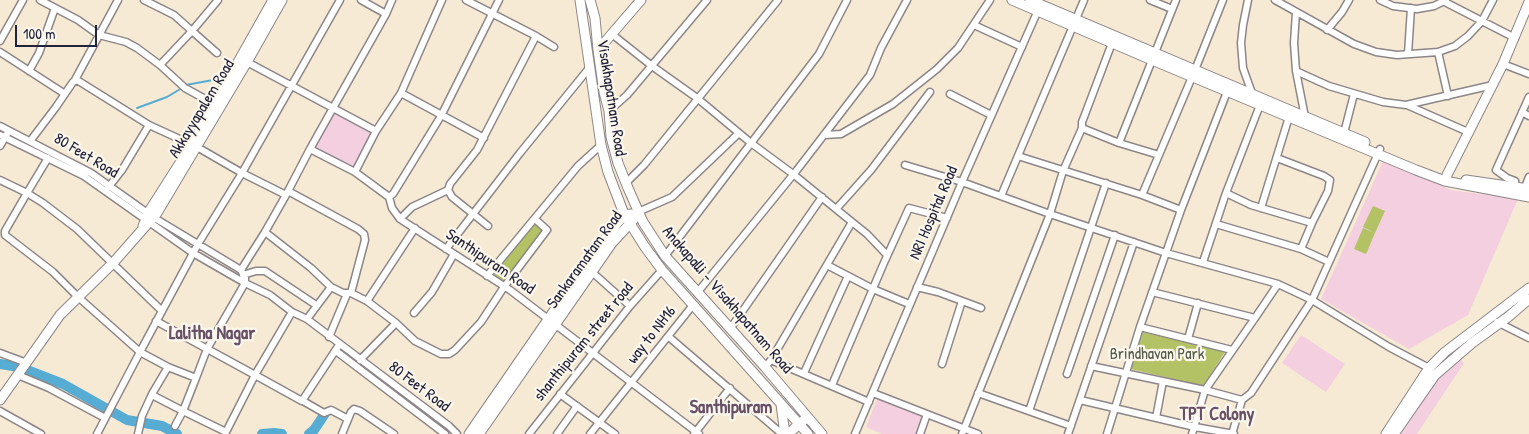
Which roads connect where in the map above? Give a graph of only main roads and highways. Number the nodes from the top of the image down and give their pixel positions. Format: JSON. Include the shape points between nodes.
{"nodes":[{"id":1,"x":273,"y":0,"type":"edge"},
{"id":2,"x":282,"y":0,"type":"edge"},
{"id":3,"x":641,"y":0,"type":"edge"},
{"id":4,"x":1012,"y":0,"type":"edge"},
{"id":5,"x":1030,"y":0,"type":"edge"},
{"id":6,"x":584,"y":2,"type":"edge"},
{"id":7,"x":1529,"y":2,"type":"edge"},
{"id":8,"x":1039,"y":8,"type":"junction"},
{"id":9,"x":1527,"y":16,"type":"edge"},
{"id":10,"x":1074,"y":23,"type":"junction"},
{"id":11,"x":598,"y":50,"type":"junction"},
{"id":12,"x":1153,"y":56,"type":"junction"},
{"id":13,"x":1194,"y":74,"type":"junction"},
{"id":14,"x":195,"y":146,"type":"junction"},
{"id":15,"x":1380,"y":152,"type":"junction"},
{"id":16,"x":1446,"y":178,"type":"junction"},
{"id":17,"x":1524,"y":191,"type":"edge"},
{"id":18,"x":638,"y":212,"type":"junction"},
{"id":19,"x":625,"y":215,"type":"junction"},
{"id":20,"x":630,"y":224,"type":"junction"},
{"id":21,"x":1529,"y":288,"type":"edge"},
{"id":22,"x":1529,"y":299,"type":"edge"},
{"id":23,"x":553,"y":322,"type":"junction"},
{"id":24,"x":0,"y":400,"type":"edge"},
{"id":25,"x":781,"y":404,"type":"junction"},
{"id":26,"x":808,"y":417,"type":"junction"},
{"id":27,"x":799,"y":424,"type":"junction"},
{"id":28,"x":814,"y":425,"type":"junction"},
{"id":29,"x":805,"y":433,"type":"edge"},
{"id":30,"x":469,"y":434,"type":"edge"},
{"id":31,"x":479,"y":434,"type":"edge"},
{"id":32,"x":782,"y":434,"type":"edge"},
{"id":33,"x":788,"y":434,"type":"edge"},
{"id":34,"x":822,"y":434,"type":"edge"},
{"id":35,"x":1386,"y":434,"type":"edge"},
{"id":36,"x":1394,"y":434,"type":"edge"}],
"edges":[{"from":1,"to":14,"type":"main road","via":[[214,104]]},
{"from":2,"to":14,"type":"main road","name":"Akkayyapalem Road"},
{"from":3,"to":11,"type":"main road"},
{"from":4,"to":8,"type":"main road"},
{"from":5,"to":8,"type":"main road"},
{"from":6,"to":11,"type":"main road","name":"Anakapalli - Visakhapatnam Road","via":[[595,18]]},
{"from":6,"to":19,"type":"main road","name":"Visakhapatnam Road","via":[[601,145]]},
{"from":7,"to":9,"type":"main road"},
{"from":8,"to":10,"type":"main road"},
{"from":9,"to":16,"type":"main road"},
{"from":10,"to":12,"type":"main road"},
{"from":10,"to":12,"type":"main road","via":[[1112,43]]},
{"from":11,"to":18,"type":"main road","name":"Anakapalli - Visakhapatnam Road","via":[[611,137]]},
{"from":12,"to":13,"type":"main road"},
{"from":13,"to":15,"type":"main road","via":[[1227,92]]},
{"from":13,"to":15,"type":"main road","via":[[1252,94]]},
{"from":14,"to":24,"type":"main road","name":"Akkayyapalem Road","via":[[147,221],[113,263],[77,296],[52,325]]},
{"from":15,"to":16,"type":"main road"},
{"from":16,"to":17,"type":"main road","via":[[1476,188]]},
{"from":18,"to":19,"type":"main road","name":"Sankaramatam Road"},
{"from":18,"to":20,"type":"main road","name":"Sankaramatam Road"},
{"from":18,"to":26,"type":"main road","name":"Anakapalli - Visakhapatnam Road","via":[[665,256],[730,330],[768,363]]},
{"from":19,"to":20,"type":"main road","name":"Visakhapatnam Road"},
{"from":19,"to":23,"type":"main road","name":"Sankaramatam Road","via":[[585,266]]},
{"from":20,"to":23,"type":"main road","name":"Sankaramatam Road"},
{"from":20,"to":25,"type":"main road","name":"Visakhapatnam Road","via":[[662,270]]},
{"from":21,"to":35,"type":"main road","via":[[1429,368]]},
{"from":22,"to":36,"type":"main road","via":[[1435,375]]},
{"from":23,"to":30,"type":"main road","name":"Sankaramatam Road"},
{"from":23,"to":31,"type":"main road","name":"Sankaramatam Road"},
{"from":25,"to":27,"type":"main road","name":"Visakhapatnam Road"},
{"from":25,"to":32,"type":"main road"},
{"from":26,"to":27,"type":"main road"},
{"from":26,"to":28,"type":"main road","name":"Anakapalli - Visakhapatnam Road"},
{"from":27,"to":29,"type":"main road","name":"Visakhapatnam Road"},
{"from":27,"to":33,"type":"main road"},
{"from":28,"to":29,"type":"main road"},
{"from":28,"to":34,"type":"main road","name":"Anakapalli - Visakhapatnam Road"}]}
